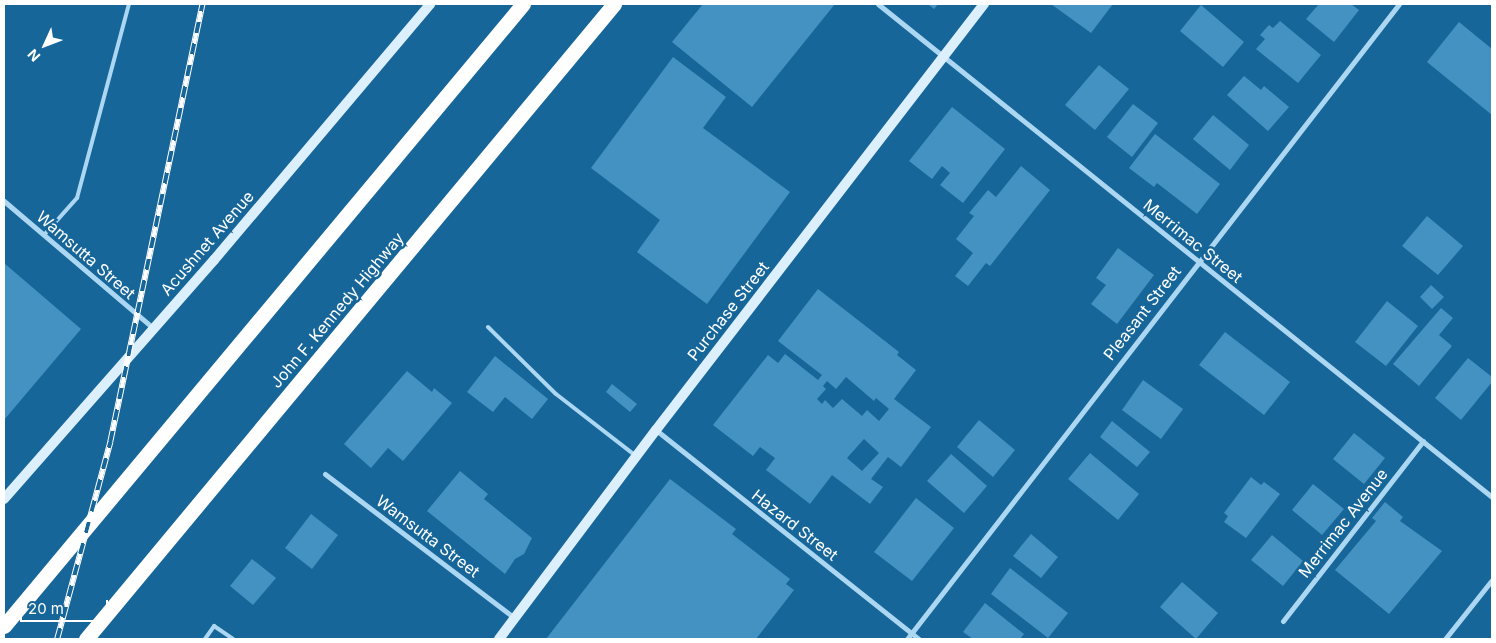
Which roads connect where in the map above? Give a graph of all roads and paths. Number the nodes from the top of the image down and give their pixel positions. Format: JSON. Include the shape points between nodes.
{"nodes":[{"id":1,"x":129,"y":4,"type":"edge"},
{"id":2,"x":430,"y":4,"type":"edge"},
{"id":3,"x":523,"y":4,"type":"edge"},
{"id":4,"x":614,"y":4,"type":"edge"},
{"id":5,"x":878,"y":4,"type":"edge"},
{"id":6,"x":984,"y":4,"type":"edge"},
{"id":7,"x":1399,"y":4,"type":"edge"},
{"id":8,"x":944,"y":56,"type":"junction"},
{"id":9,"x":4,"y":201,"type":"edge"},
{"id":10,"x":44,"y":235,"type":"junction"},
{"id":11,"x":1198,"y":260,"type":"junction"},
{"id":12,"x":488,"y":327,"type":"dead end"},
{"id":13,"x":153,"y":328,"type":"junction"},
{"id":14,"x":656,"y":430,"type":"junction"},
{"id":15,"x":1423,"y":441,"type":"junction"},
{"id":16,"x":636,"y":456,"type":"junction"},
{"id":17,"x":325,"y":474,"type":"dead end"},
{"id":18,"x":1492,"y":497,"type":"edge"},
{"id":19,"x":4,"y":499,"type":"edge"},
{"id":20,"x":1492,"y":580,"type":"edge"},
{"id":21,"x":515,"y":618,"type":"junction"},
{"id":22,"x":1283,"y":620,"type":"dead end"},
{"id":23,"x":4,"y":626,"type":"edge"},
{"id":24,"x":912,"y":633,"type":"junction"},
{"id":25,"x":86,"y":639,"type":"edge"},
{"id":26,"x":205,"y":639,"type":"edge"},
{"id":27,"x":233,"y":639,"type":"edge"},
{"id":28,"x":499,"y":639,"type":"edge"},
{"id":29,"x":907,"y":639,"type":"edge"},
{"id":30,"x":919,"y":639,"type":"edge"},
{"id":31,"x":1445,"y":639,"type":"edge"}],
"edges":[{"from":1,"to":10,"type":"lane","via":[[76,198]]},
{"from":2,"to":13,"type":"main road","name":"Acushnet Avenue"},
{"from":3,"to":23,"type":"highway"},
{"from":4,"to":25,"type":"highway","name":"John F. Kennedy Highway"},
{"from":5,"to":8,"type":"street","name":"Merrimac Street"},
{"from":6,"to":8,"type":"main road","name":"Purchase Street"},
{"from":7,"to":11,"type":"street","name":"Pleasant Street"},
{"from":8,"to":11,"type":"street","name":"Merrimac Street"},
{"from":8,"to":14,"type":"main road","name":"Purchase Street"},
{"from":9,"to":10,"type":"street","name":"Wamsutta Street"},
{"from":10,"to":13,"type":"street","name":"Wamsutta Street"},
{"from":11,"to":15,"type":"street","name":"Merrimac Street"},
{"from":11,"to":24,"type":"street","name":"Pleasant Street"},
{"from":12,"to":16,"type":"lane","via":[[556,394]]},
{"from":13,"to":19,"type":"main road","name":"Acushnet Avenue"},
{"from":14,"to":16,"type":"main road","name":"Purchase Street"},
{"from":14,"to":24,"type":"street","name":"Hazard Street"},
{"from":15,"to":18,"type":"street","name":"Merrimac Street"},
{"from":15,"to":22,"type":"street","name":"Merrimac Avenue"},
{"from":16,"to":21,"type":"main road","name":"Purchase Street"},
{"from":17,"to":21,"type":"street","name":"Wamsutta Street"},
{"from":20,"to":31,"type":"street"},
{"from":21,"to":28,"type":"main road","name":"Purchase Street"},
{"from":24,"to":29,"type":"street","name":"Pleasant Street"},
{"from":24,"to":30,"type":"street","name":"Hazard Street"},
{"from":26,"to":27,"type":"lane","via":[[214,626]]}]}
